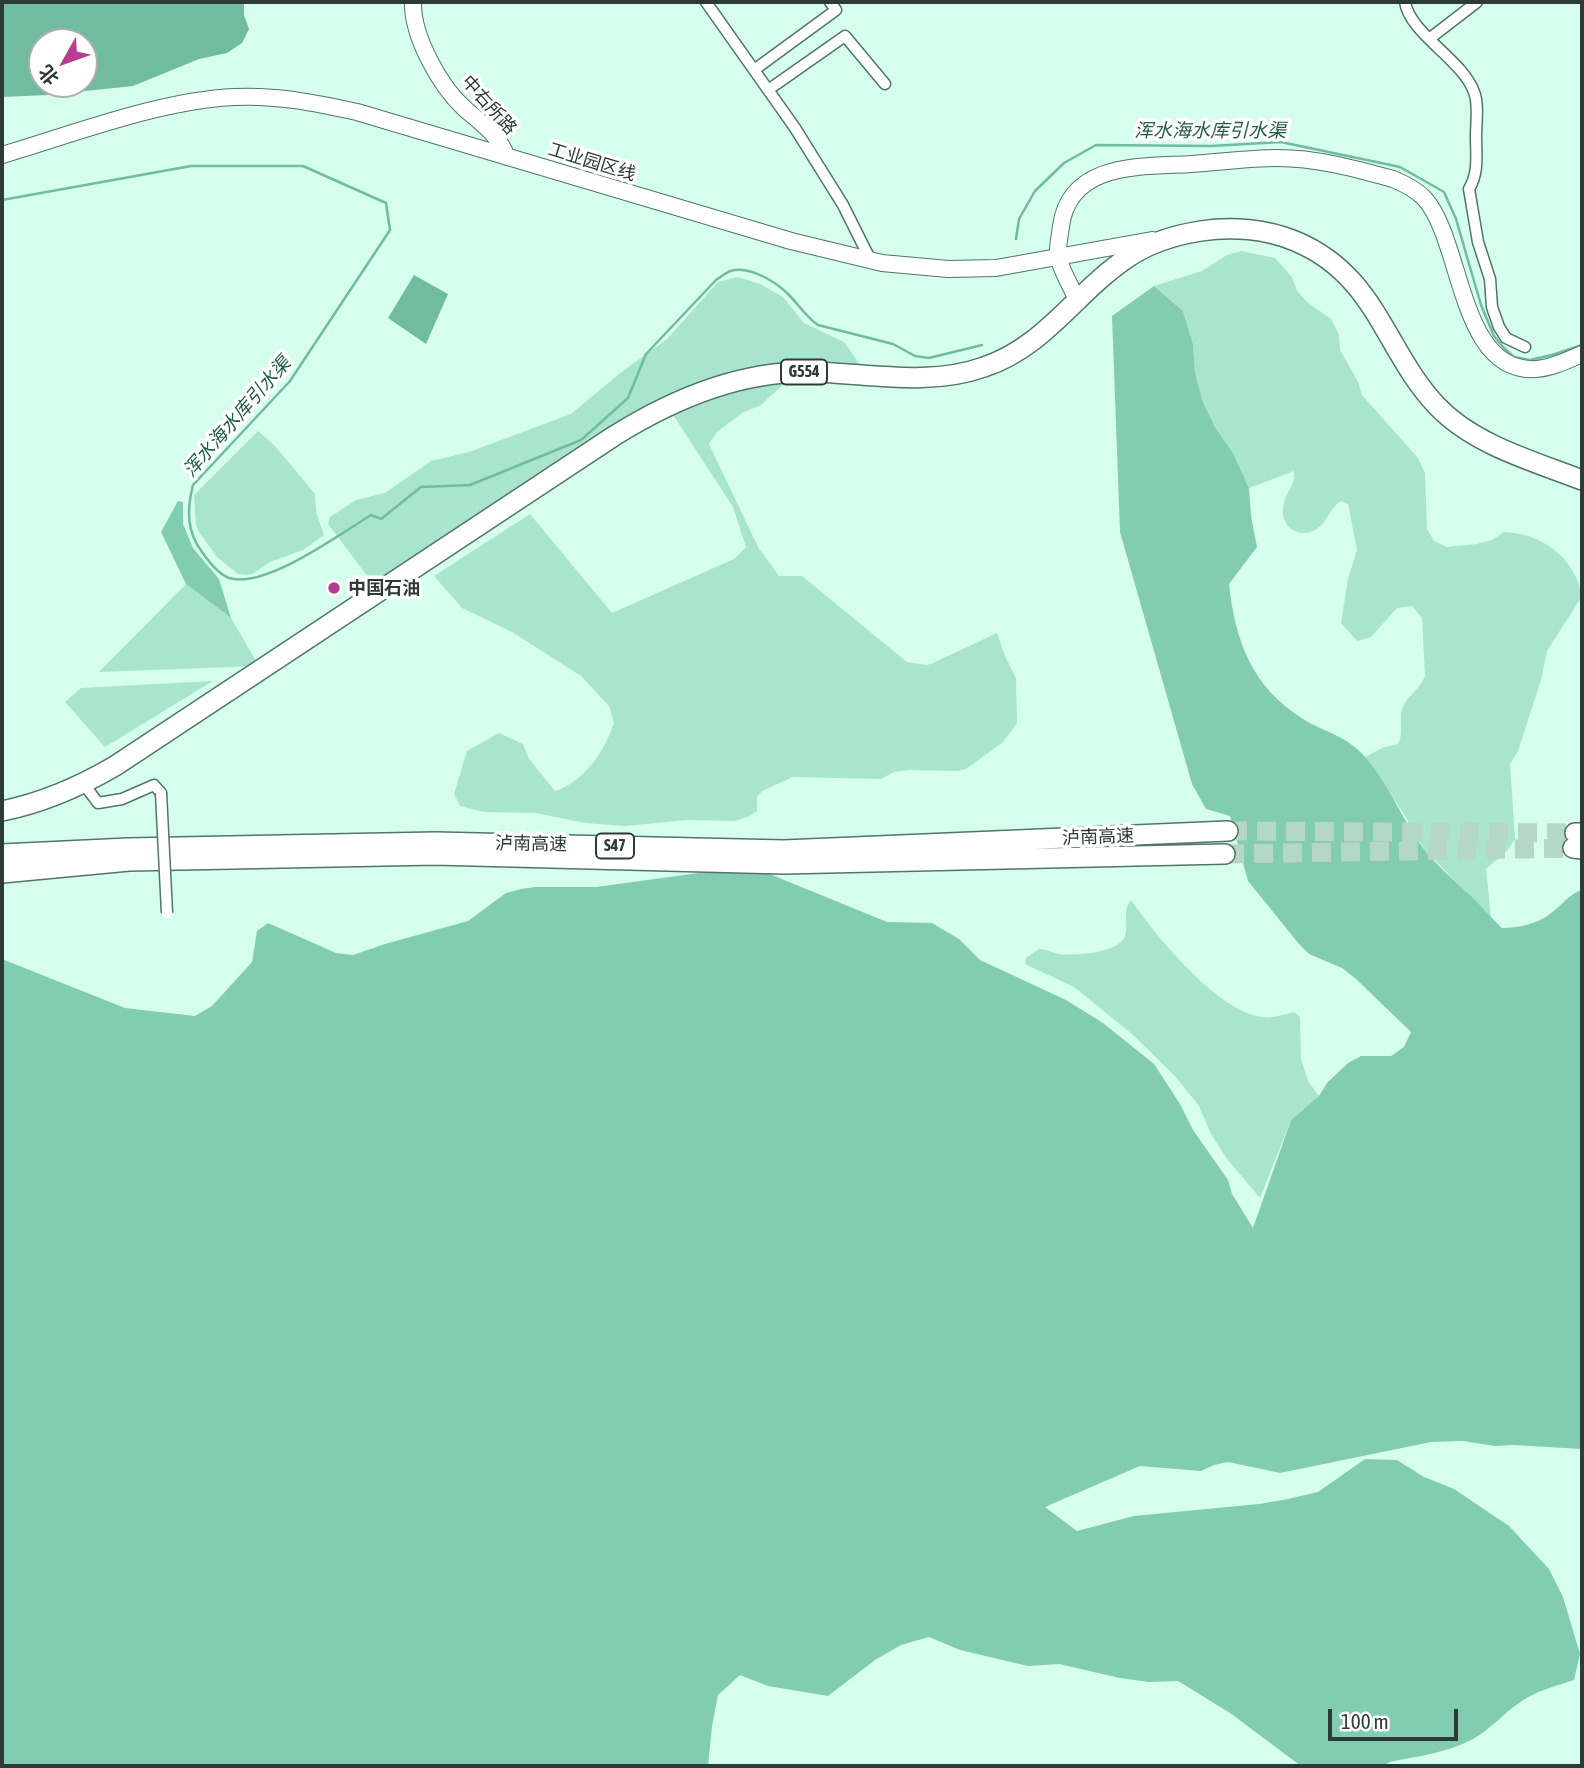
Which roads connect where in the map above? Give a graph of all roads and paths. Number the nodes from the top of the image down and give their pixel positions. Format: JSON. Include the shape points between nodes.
{"nodes":[{"id":1,"x":412,"y":2,"type":"edge"},
{"id":2,"x":706,"y":2,"type":"edge"},
{"id":3,"x":830,"y":2,"type":"edge"},
{"id":4,"x":1405,"y":2,"type":"edge"},
{"id":5,"x":1477,"y":2,"type":"edge"},
{"id":6,"x":1429,"y":39,"type":"junction"},
{"id":7,"x":754,"y":70,"type":"junction"},
{"id":8,"x":884,"y":84,"type":"dead end"},
{"id":9,"x":768,"y":90,"type":"junction"},
{"id":10,"x":2,"y":155,"type":"edge"},
{"id":11,"x":507,"y":157,"type":"junction"},
{"id":12,"x":1176,"y":236,"type":"junction"},
{"id":13,"x":1058,"y":257,"type":"junction"},
{"id":14,"x":871,"y":261,"type":"junction"},
{"id":15,"x":1078,"y":302,"type":"junction"},
{"id":16,"x":1484,"y":312,"type":"junction"},
{"id":17,"x":1525,"y":347,"type":"dead end"},
{"id":18,"x":1582,"y":354,"type":"edge"},
{"id":19,"x":1582,"y":480,"type":"edge"},
{"id":20,"x":83,"y":783,"type":"junction"},
{"id":21,"x":2,"y":811,"type":"edge"},
{"id":22,"x":1228,"y":831,"type":"tunnel mouth"},
{"id":23,"x":2,"y":854,"type":"edge"},
{"id":24,"x":1225,"y":854,"type":"tunnel mouth"},
{"id":25,"x":2,"y":873,"type":"edge"},
{"id":26,"x":167,"y":913,"type":"dead end"}],
"edges":[{"from":1,"to":11,"type":"main road","name":"中右所路","via":[[432,65],[457,100],[491,130]]},
{"from":2,"to":7,"type":"street"},
{"from":3,"to":7,"type":"street","via":[[836,10]]},
{"from":4,"to":6,"type":"street"},
{"from":5,"to":6,"type":"street"},
{"from":6,"to":16,"type":"street","via":[[1462,72],[1475,94],[1476,176],[1469,189],[1490,279]]},
{"from":7,"to":9,"type":"street"},
{"from":8,"to":9,"type":"street","via":[[845,36]]},
{"from":9,"to":14,"type":"street","via":[[843,205]]},
{"from":10,"to":11,"type":"main road","name":"工业园区线","via":[[183,104],[260,97],[357,112]]},
{"from":11,"to":14,"type":"main road","name":"工业园区线"},
{"from":12,"to":13,"type":"main road","name":"工业园区线"},
{"from":12,"to":15,"type":"highway","number":"G554","via":[[1129,256]]},
{"from":12,"to":19,"type":"highway","number":"G554","via":[[1210,229],[1245,229],[1310,248],[1362,292],[1420,384],[1445,413],[1503,448]]},
{"from":13,"to":14,"type":"main road","name":"工业园区线","via":[[974,270]]},
{"from":13,"to":15,"type":"main road"},
{"from":13,"to":16,"type":"main road","via":[[1065,210],[1078,190],[1097,176],[1146,167],[1259,158],[1327,163],[1394,179],[1423,197]]},
{"from":15,"to":20,"type":"highway","number":"G554","via":[[1024,348],[972,371],[921,377],[774,374],[720,385],[666,407],[614,436]]},
{"from":16,"to":17,"type":"street","via":[[1506,338]]},
{"from":16,"to":18,"type":"main road","via":[[1491,349],[1518,367],[1546,367]]},
{"from":20,"to":21,"type":"highway","number":"G554"},
{"from":20,"to":26,"type":"street","bridge":true,"via":[[98,803],[122,799],[154,785],[161,793]]},
{"from":22,"to":23,"type":"highway","name":"泸南高速","number":"S47","via":[[784,850],[435,842]]},
{"from":24,"to":25,"type":"highway","name":"泸南高速","number":"S47","via":[[784,864],[422,856],[129,862]]}]}
